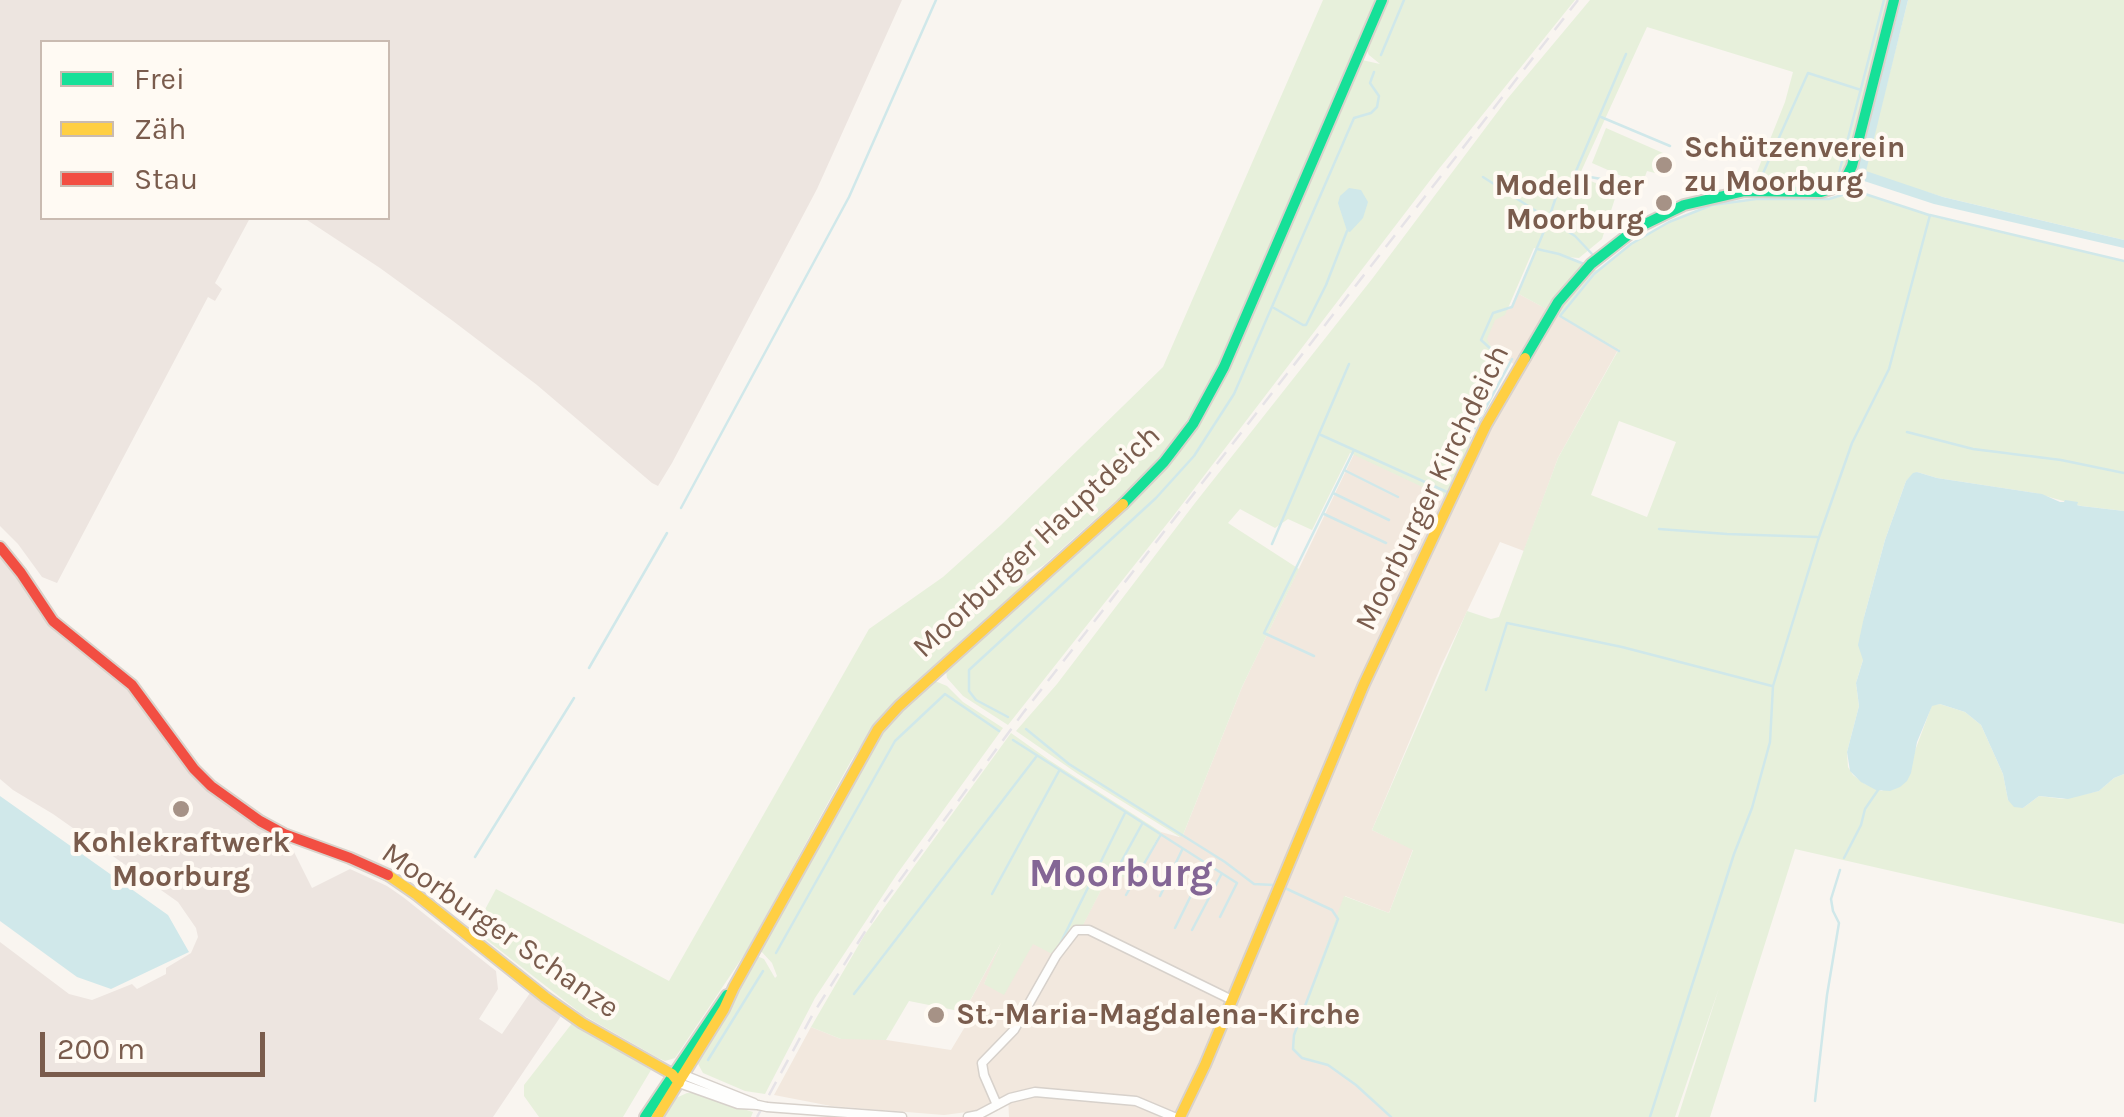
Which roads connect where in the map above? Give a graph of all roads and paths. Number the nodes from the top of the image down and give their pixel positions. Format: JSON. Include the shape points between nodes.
{"nodes":[{"id":1,"x":1382,"y":0,"type":"edge"},
{"id":2,"x":1894,"y":0,"type":"edge"},
{"id":3,"x":0,"y":547,"type":"edge"},
{"id":4,"x":1232,"y":1000,"type":"junction"},
{"id":5,"x":678,"y":1078,"type":"junction"},
{"id":6,"x":998,"y":1105,"type":"junction"},
{"id":7,"x":645,"y":1117,"type":"edge"},
{"id":8,"x":657,"y":1117,"type":"edge"},
{"id":9,"x":902,"y":1117,"type":"edge"},
{"id":10,"x":968,"y":1117,"type":"edge"},
{"id":11,"x":1177,"y":1117,"type":"edge"}],
"edges":[{"from":1,"to":5,"type":"street","name":"Moorburger Hauptdeich","via":[[1224,367],[1193,424],[1138,490],[885,722],[724,1009]]},
{"from":2,"to":4,"type":"street","name":"Moorburger Kirchdeich","via":[[1852,166],[1836,188],[1745,191],[1684,205],[1637,228],[1591,264],[1558,302],[1451,496]]},
{"from":3,"to":5,"type":"street","name":"Moorburger Schanze","via":[[53,620],[132,685],[211,786],[260,822],[385,873],[545,998]]},
{"from":4,"to":6,"type":"street","via":[[1081,928],[1056,956],[1014,1030],[982,1062]]},
{"from":4,"to":11,"type":"street","name":"Moorburger Kirchdeich"},
{"from":5,"to":7,"type":"street"},
{"from":5,"to":8,"type":"street"},
{"from":5,"to":9,"type":"street","via":[[763,1106]]},
{"from":6,"to":10,"type":"street"},
{"from":6,"to":11,"type":"street","via":[[1026,1093],[1057,1093],[1136,1101]]}]}
